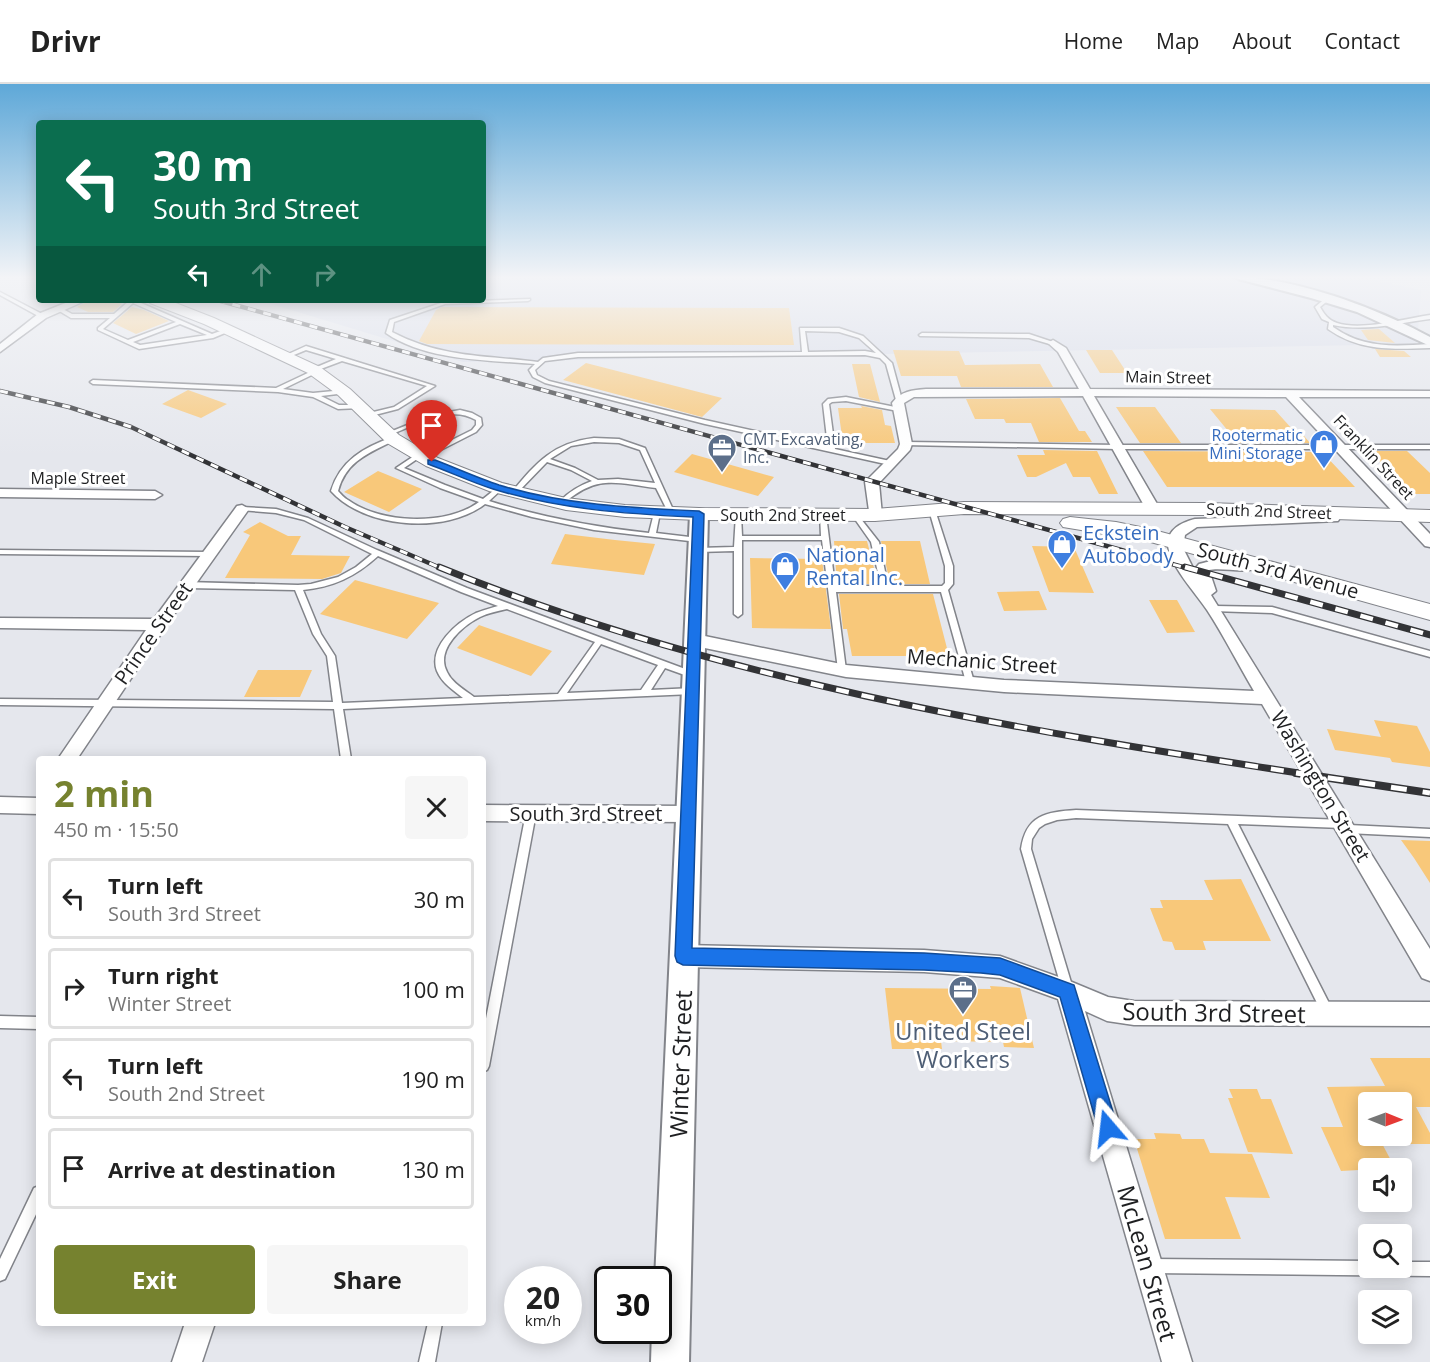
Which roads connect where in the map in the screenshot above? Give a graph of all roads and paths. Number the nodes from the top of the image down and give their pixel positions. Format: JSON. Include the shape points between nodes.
{"nodes":[{"id":1,"x":16,"y":337,"type":"edge"},
{"id":2,"x":116,"y":337,"type":"edge"},
{"id":3,"x":134,"y":337,"type":"edge"},
{"id":4,"x":200,"y":337,"type":"edge"},
{"id":5,"x":231,"y":337,"type":"edge"},
{"id":6,"x":395,"y":337,"type":"edge"},
{"id":7,"x":803,"y":337,"type":"edge"},
{"id":8,"x":858,"y":337,"type":"edge"},
{"id":9,"x":1031,"y":337,"type":"edge"},
{"id":10,"x":1345,"y":337,"type":"edge"},
{"id":11,"x":128,"y":342,"type":"junction"},
{"id":12,"x":1053,"y":343,"type":"joint"},
{"id":13,"x":1430,"y":344,"type":"edge"},
{"id":14,"x":0,"y":349,"type":"edge"},
{"id":15,"x":805,"y":353,"type":"junction"},
{"id":16,"x":287,"y":356,"type":"junction"},
{"id":17,"x":880,"y":356,"type":"junction"},
{"id":18,"x":341,"y":359,"type":"junction"},
{"id":19,"x":537,"y":363,"type":"junction"},
{"id":20,"x":315,"y":370,"type":"junction"},
{"id":21,"x":93,"y":382,"type":"dead end"},
{"id":22,"x":277,"y":390,"type":"junction"},
{"id":23,"x":344,"y":392,"type":"junction"},
{"id":24,"x":1087,"y":393,"type":"junction"},
{"id":25,"x":1430,"y":394,"type":"edge"},
{"id":26,"x":313,"y":395,"type":"junction"},
{"id":27,"x":1292,"y":395,"type":"junction"},
{"id":28,"x":901,"y":401,"type":"junction"},
{"id":29,"x":363,"y":411,"type":"junction"},
{"id":30,"x":391,"y":436,"type":"junction"},
{"id":31,"x":906,"y":444,"type":"junction"},
{"id":32,"x":1118,"y":447,"type":"junction"},
{"id":33,"x":1340,"y":447,"type":"junction"},
{"id":34,"x":1430,"y":447,"type":"edge"},
{"id":35,"x":832,"y":450,"type":"junction"},
{"id":36,"x":421,"y":456,"type":"junction"},
{"id":37,"x":545,"y":459,"type":"junction"},
{"id":38,"x":890,"y":463,"type":"junction"},
{"id":39,"x":595,"y":480,"type":"junction"},
{"id":40,"x":659,"y":486,"type":"junction"},
{"id":41,"x":508,"y":490,"type":"junction"},
{"id":42,"x":0,"y":494,"type":"edge"},
{"id":43,"x":155,"y":495,"type":"dead end"},
{"id":44,"x":483,"y":501,"type":"junction"},
{"id":45,"x":561,"y":503,"type":"junction"},
{"id":46,"x":242,"y":509,"type":"joint"},
{"id":47,"x":1154,"y":509,"type":"junction"},
{"id":48,"x":738,"y":515,"type":"junction"},
{"id":49,"x":823,"y":515,"type":"junction"},
{"id":50,"x":865,"y":515,"type":"junction"},
{"id":51,"x":934,"y":515,"type":"junction"},
{"id":52,"x":1381,"y":516,"type":"junction"},
{"id":53,"x":1405,"y":516,"type":"junction"},
{"id":54,"x":1430,"y":516,"type":"edge"},
{"id":55,"x":685,"y":526,"type":"junction"},
{"id":56,"x":652,"y":535,"type":"junction"},
{"id":57,"x":738,"y":538,"type":"junction"},
{"id":58,"x":825,"y":538,"type":"junction"},
{"id":59,"x":1175,"y":542,"type":"junction"},
{"id":60,"x":1430,"y":543,"type":"edge"},
{"id":61,"x":738,"y":549,"type":"junction"},
{"id":62,"x":0,"y":552,"type":"edge"},
{"id":63,"x":377,"y":553,"type":"junction"},
{"id":64,"x":208,"y":554,"type":"junction"},
{"id":65,"x":1288,"y":573,"type":"junction"},
{"id":66,"x":186,"y":585,"type":"junction"},
{"id":67,"x":298,"y":588,"type":"junction"},
{"id":68,"x":832,"y":589,"type":"junction"},
{"id":69,"x":885,"y":589,"type":"junction"},
{"id":70,"x":944,"y":590,"type":"junction"},
{"id":71,"x":507,"y":606,"type":"junction"},
{"id":72,"x":1213,"y":607,"type":"junction"},
{"id":73,"x":1430,"y":612,"type":"edge"},
{"id":74,"x":738,"y":614,"type":"dead end"},
{"id":75,"x":0,"y":623,"type":"edge"},
{"id":76,"x":158,"y":625,"type":"junction"},
{"id":77,"x":600,"y":640,"type":"junction"},
{"id":78,"x":696,"y":640,"type":"junction"},
{"id":79,"x":1430,"y":654,"type":"edge"},
{"id":80,"x":663,"y":664,"type":"junction"},
{"id":81,"x":842,"y":670,"type":"junction"},
{"id":82,"x":970,"y":682,"type":"junction"},
{"id":83,"x":693,"y":683,"type":"junction"},
{"id":84,"x":644,"y":693,"type":"junction"},
{"id":85,"x":560,"y":697,"type":"junction"},
{"id":86,"x":1269,"y":698,"type":"junction"},
{"id":87,"x":473,"y":701,"type":"junction"},
{"id":88,"x":0,"y":702,"type":"edge"},
{"id":89,"x":105,"y":703,"type":"junction"},
{"id":90,"x":337,"y":706,"type":"junction"},
{"id":91,"x":69,"y":756,"type":"edge"},
{"id":92,"x":345,"y":756,"type":"edge"},
{"id":93,"x":36,"y":804,"type":"edge"},
{"id":94,"x":0,"y":805,"type":"edge"},
{"id":95,"x":486,"y":813,"type":"edge"},
{"id":96,"x":531,"y":813,"type":"junction"},
{"id":97,"x":689,"y":814,"type":"junction"},
{"id":98,"x":1231,"y":820,"type":"junction"},
{"id":99,"x":1345,"y":826,"type":"junction"},
{"id":100,"x":1430,"y":833,"type":"edge"},
{"id":101,"x":683,"y":956,"type":"junction"},
{"id":102,"x":1430,"y":970,"type":"edge"},
{"id":103,"x":1067,"y":991,"type":"junction"},
{"id":104,"x":1328,"y":1014,"type":"junction"},
{"id":105,"x":1430,"y":1014,"type":"edge"},
{"id":106,"x":0,"y":1022,"type":"edge"},
{"id":107,"x":36,"y":1023,"type":"edge"},
{"id":108,"x":486,"y":1050,"type":"edge"},
{"id":109,"x":36,"y":1199,"type":"edge"},
{"id":110,"x":1149,"y":1266,"type":"junction"},
{"id":111,"x":1430,"y":1269,"type":"edge"},
{"id":112,"x":0,"y":1274,"type":"edge"},
{"id":113,"x":199,"y":1326,"type":"edge"},
{"id":114,"x":434,"y":1326,"type":"edge"},
{"id":115,"x":187,"y":1362,"type":"edge"},
{"id":116,"x":427,"y":1362,"type":"edge"},
{"id":117,"x":670,"y":1362,"type":"edge"},
{"id":118,"x":1177,"y":1362,"type":"edge"}],
"edges":[{"from":1,"to":14,"type":"street"},
{"from":2,"to":11,"type":"lane"},
{"from":3,"to":11,"type":"lane"},
{"from":4,"to":11,"type":"lane","via":[[139,347]]},
{"from":5,"to":16,"type":"main road","name":"South 2nd Street"},
{"from":6,"to":19,"type":"lane","via":[[429,351]]},
{"from":7,"to":15,"type":"lane"},
{"from":8,"to":17,"type":"lane"},
{"from":9,"to":12,"type":"lane"},
{"from":10,"to":13,"type":"lane","via":[[1367,346]]},
{"from":12,"to":24,"type":"street","via":[[1062,350]]},
{"from":15,"to":17,"type":"lane"},
{"from":15,"to":19,"type":"lane","via":[[578,355]]},
{"from":16,"to":18,"type":"lane","via":[[306,348]]},
{"from":16,"to":20,"type":"main road","name":"South 2nd Street"},
{"from":17,"to":28,"type":"lane","via":[[889,363]]},
{"from":18,"to":20,"type":"lane"},
{"from":18,"to":29,"type":"lane","via":[[432,386],[396,408]]},
{"from":19,"to":35,"type":"lane","via":[[532,370],[535,376],[547,382]]},
{"from":20,"to":22,"type":"lane"},
{"from":20,"to":23,"type":"main road","name":"South 2nd Street"},
{"from":21,"to":22,"type":"lane"},
{"from":22,"to":26,"type":"lane"},
{"from":23,"to":26,"type":"lane"},
{"from":23,"to":29,"type":"main road","name":"South 2nd Street"},
{"from":24,"to":27,"type":"street","name":"Main Street"},
{"from":24,"to":28,"type":"street","name":"Main Street","via":[[926,392]]},
{"from":24,"to":32,"type":"street"},
{"from":25,"to":27,"type":"street","name":"Main Street"},
{"from":26,"to":29,"type":"lane","via":[[338,407]]},
{"from":27,"to":33,"type":"street","name":"Franklin Street"},
{"from":28,"to":31,"type":"street"},
{"from":28,"to":35,"type":"lane","via":[[830,400],[826,404]]},
{"from":29,"to":30,"type":"main road","name":"South 2nd Street"},
{"from":30,"to":36,"type":"main road","name":"South 2nd Street"},
{"from":30,"to":36,"type":"lane","via":[[445,413],[466,412],[479,419],[474,430]]},
{"from":30,"to":44,"type":"lane","via":[[347,463],[334,490],[342,501],[363,513],[392,520],[422,520],[470,512]]},
{"from":31,"to":32,"type":"lane"},
{"from":31,"to":38,"type":"street"},
{"from":32,"to":33,"type":"lane"},
{"from":32,"to":47,"type":"street"},
{"from":33,"to":34,"type":"lane"},
{"from":33,"to":53,"type":"street","name":"Franklin Street"},
{"from":35,"to":38,"type":"lane"},
{"from":36,"to":41,"type":"main road","name":"South 2nd Street"},
{"from":36,"to":44,"type":"lane","via":[[399,468]]},
{"from":37,"to":39,"type":"lane"},
{"from":37,"to":40,"type":"lane","via":[[561,448],[593,439],[624,441],[643,449]]},
{"from":37,"to":41,"type":"lane"},
{"from":38,"to":50,"type":"street","via":[[872,482]]},
{"from":39,"to":40,"type":"lane"},
{"from":39,"to":45,"type":"lane","via":[[573,490]]},
{"from":40,"to":55,"type":"lane"},
{"from":41,"to":44,"type":"lane"},
{"from":41,"to":45,"type":"main road","name":"South 2nd Street"},
{"from":42,"to":43,"type":"street","name":"Maple Street"},
{"from":44,"to":56,"type":"lane","via":[[581,526]]},
{"from":45,"to":55,"type":"main road","name":"South 2nd Street"},
{"from":46,"to":63,"type":"lane","via":[[276,511],[306,519]]},
{"from":46,"to":64,"type":"street","name":"Prince Street"},
{"from":47,"to":51,"type":"main road","name":"South 2nd Street","via":[[964,508]]},
{"from":47,"to":52,"type":"main road","name":"South 2nd Street"},
{"from":48,"to":49,"type":"main road","name":"South 2nd Street"},
{"from":48,"to":55,"type":"main road","name":"South 2nd Street"},
{"from":48,"to":57,"type":"lane"},
{"from":49,"to":50,"type":"main road","name":"South 2nd Street"},
{"from":49,"to":58,"type":"lane"},
{"from":50,"to":51,"type":"main road","name":"South 3rd Avenue"},
{"from":50,"to":69,"type":"lane"},
{"from":51,"to":59,"type":"main road","name":"South 3rd Avenue","via":[[1083,524]]},
{"from":51,"to":70,"type":"lane","via":[[949,566],[949,584]]},
{"from":52,"to":53,"type":"main road","name":"South 2nd Street"},
{"from":52,"to":59,"type":"street","via":[[1208,521],[1180,530]]},
{"from":53,"to":54,"type":"main road","name":"South 2nd Street"},
{"from":53,"to":60,"type":"street","name":"Franklin Street"},
{"from":55,"to":56,"type":"lane"},
{"from":55,"to":56,"type":"lane"},
{"from":55,"to":61,"type":"lane"},
{"from":55,"to":78,"type":"street","name":"Winter Street"},
{"from":57,"to":58,"type":"lane"},
{"from":57,"to":61,"type":"lane"},
{"from":58,"to":68,"type":"lane"},
{"from":59,"to":65,"type":"main road","name":"South 3rd Avenue"},
{"from":59,"to":72,"type":"street","name":"Washington Street","via":[[1184,567]]},
{"from":61,"to":74,"type":"lane"},
{"from":62,"to":64,"type":"lane"},
{"from":63,"to":67,"type":"lane","via":[[342,580]]},
{"from":63,"to":71,"type":"lane"},
{"from":64,"to":66,"type":"street","name":"Prince Street"},
{"from":65,"to":72,"type":"street","name":"Washington Street","via":[[1228,563],[1204,567],[1201,571]]},
{"from":65,"to":73,"type":"main road","name":"South 3rd Avenue"},
{"from":66,"to":67,"type":"lane"},
{"from":66,"to":76,"type":"street","name":"Prince Street"},
{"from":67,"to":90,"type":"lane","via":[[331,656]]},
{"from":68,"to":69,"type":"lane"},
{"from":68,"to":81,"type":"lane"},
{"from":69,"to":70,"type":"lane"},
{"from":70,"to":82,"type":"lane"},
{"from":71,"to":77,"type":"lane"},
{"from":71,"to":87,"type":"lane","via":[[462,625],[440,655],[440,670]]},
{"from":72,"to":79,"type":"lane","via":[[1272,610]]},
{"from":72,"to":86,"type":"street","name":"Washington Street"},
{"from":75,"to":76,"type":"street"},
{"from":76,"to":89,"type":"street","name":"Prince Street"},
{"from":77,"to":80,"type":"lane"},
{"from":77,"to":85,"type":"lane"},
{"from":78,"to":81,"type":"street","name":"Mechanic Street"},
{"from":78,"to":83,"type":"street","name":"Winter Street"},
{"from":80,"to":83,"type":"lane"},
{"from":80,"to":84,"type":"lane"},
{"from":81,"to":82,"type":"street","name":"Mechanic Street"},
{"from":82,"to":86,"type":"street","name":"Mechanic Street"},
{"from":83,"to":84,"type":"lane"},
{"from":83,"to":97,"type":"street","name":"Winter Street"},
{"from":84,"to":85,"type":"lane"},
{"from":85,"to":87,"type":"lane"},
{"from":86,"to":99,"type":"street","name":"Washington Street"},
{"from":87,"to":90,"type":"lane"},
{"from":88,"to":89,"type":"lane"},
{"from":89,"to":90,"type":"lane"},
{"from":89,"to":91,"type":"street","name":"Prince Street"},
{"from":90,"to":92,"type":"lane"},
{"from":93,"to":94,"type":"street"},
{"from":95,"to":96,"type":"street","name":"South 3rd Street"},
{"from":96,"to":97,"type":"street","name":"South 3rd Street"},
{"from":96,"to":108,"type":"lane"},
{"from":97,"to":101,"type":"street","name":"Winter Street"},
{"from":98,"to":99,"type":"lane"},
{"from":98,"to":103,"type":"lane","via":[[1076,814],[1048,816],[1034,826],[1026,838],[1026,849]]},
{"from":98,"to":104,"type":"lane"},
{"from":99,"to":100,"type":"lane"},
{"from":99,"to":102,"type":"street","name":"Washington Street"},
{"from":101,"to":103,"type":"street","name":"South 3rd Street","via":[[981,965],[1000,967]]},
{"from":101,"to":117,"type":"street","name":"Winter Street"},
{"from":103,"to":104,"type":"street","name":"South 3rd Street","via":[[1107,1009],[1134,1013]]},
{"from":103,"to":110,"type":"street","name":"McLean Street"},
{"from":104,"to":105,"type":"street","name":"South 3rd Street"},
{"from":106,"to":107,"type":"lane"},
{"from":109,"to":112,"type":"lane"},
{"from":110,"to":111,"type":"lane"},
{"from":110,"to":118,"type":"street","name":"McLean Street"},
{"from":113,"to":115,"type":"street"},
{"from":114,"to":116,"type":"lane"}]}
